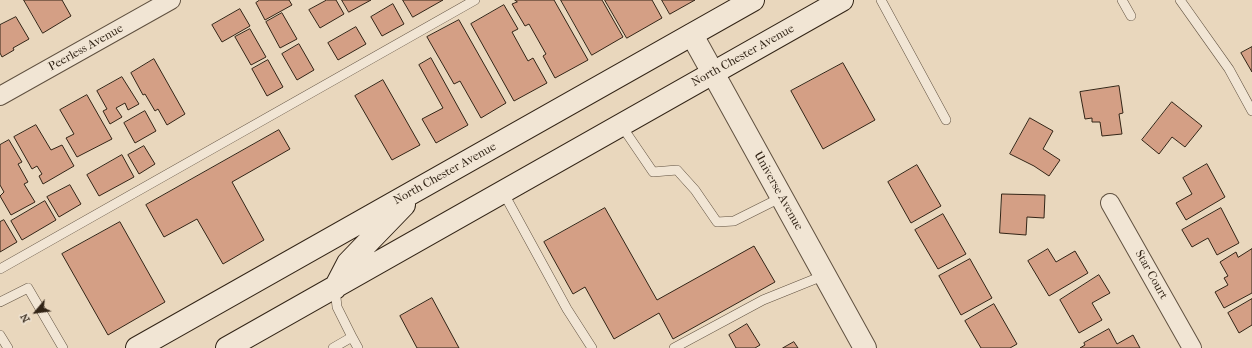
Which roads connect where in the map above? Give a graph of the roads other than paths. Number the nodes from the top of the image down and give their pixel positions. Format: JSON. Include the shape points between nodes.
{"nodes":[{"id":1,"x":171,"y":0,"type":"edge"},
{"id":2,"x":475,"y":0,"type":"edge"},
{"id":3,"x":753,"y":0,"type":"edge"},
{"id":4,"x":842,"y":0,"type":"edge"},
{"id":5,"x":880,"y":0,"type":"edge"},
{"id":6,"x":1122,"y":0,"type":"edge"},
{"id":7,"x":1180,"y":0,"type":"edge"},
{"id":8,"x":1131,"y":16,"type":"dead end"},
{"id":9,"x":692,"y":35,"type":"junction"},
{"id":10,"x":713,"y":73,"type":"junction"},
{"id":11,"x":0,"y":96,"type":"edge"},
{"id":12,"x":1252,"y":111,"type":"edge"},
{"id":13,"x":946,"y":120,"type":"dead end"},
{"id":14,"x":621,"y":124,"type":"junction"},
{"id":15,"x":422,"y":187,"type":"junction"},
{"id":16,"x":503,"y":192,"type":"junction"},
{"id":17,"x":782,"y":197,"type":"junction"},
{"id":18,"x":1110,"y":203,"type":"dead end"},
{"id":19,"x":0,"y":269,"type":"edge"},
{"id":20,"x":825,"y":275,"type":"junction"},
{"id":21,"x":335,"y":288,"type":"junction"},
{"id":22,"x":0,"y":302,"type":"edge"},
{"id":23,"x":0,"y":334,"type":"edge"},
{"id":24,"x":352,"y":337,"type":"junction"},
{"id":25,"x":151,"y":343,"type":"edge"},
{"id":26,"x":8,"y":348,"type":"edge"},
{"id":27,"x":63,"y":348,"type":"edge"},
{"id":28,"x":137,"y":348,"type":"edge"},
{"id":29,"x":227,"y":348,"type":"edge"},
{"id":30,"x":333,"y":348,"type":"edge"},
{"id":31,"x":358,"y":348,"type":"edge"},
{"id":32,"x":592,"y":348,"type":"edge"},
{"id":33,"x":674,"y":348,"type":"edge"},
{"id":34,"x":865,"y":348,"type":"edge"},
{"id":35,"x":1192,"y":348,"type":"edge"}],
"edges":[{"from":1,"to":11,"type":"street","name":"Peerless Avenue"},
{"from":2,"to":19,"type":"lane"},
{"from":3,"to":9,"type":"main road","name":"North Chester Avenue"},
{"from":4,"to":10,"type":"main road","name":"North Chester Avenue"},
{"from":5,"to":13,"type":"lane"},
{"from":6,"to":8,"type":"lane"},
{"from":7,"to":12,"type":"lane","via":[[1229,69]]},
{"from":9,"to":10,"type":"main road","name":"Universe Avenue"},
{"from":9,"to":15,"type":"main road","name":"North Chester Avenue"},
{"from":10,"to":14,"type":"main road","name":"North Chester Avenue"},
{"from":10,"to":17,"type":"main road","name":"Universe Avenue"},
{"from":14,"to":16,"type":"main road","name":"North Chester Avenue"},
{"from":14,"to":17,"type":"lane","via":[[653,172],[677,170],[695,190],[717,222],[734,221]]},
{"from":15,"to":21,"type":"main road","via":[[348,263]]},
{"from":15,"to":25,"type":"main road","name":"North Chester Avenue"},
{"from":16,"to":21,"type":"main road","name":"North Chester Avenue"},
{"from":16,"to":32,"type":"lane","via":[[567,309]]},
{"from":17,"to":20,"type":"main road","name":"Universe Avenue"},
{"from":18,"to":35,"type":"street","name":"Star Court"},
{"from":20,"to":33,"type":"lane","via":[[763,300]]},
{"from":20,"to":34,"type":"main road","name":"Universe Avenue"},
{"from":21,"to":24,"type":"lane","via":[[337,307]]},
{"from":21,"to":29,"type":"main road","name":"North Chester Avenue"},
{"from":22,"to":27,"type":"lane","via":[[28,288]]},
{"from":23,"to":26,"type":"lane"},
{"from":24,"to":30,"type":"lane"},
{"from":24,"to":31,"type":"lane"},
{"from":25,"to":28,"type":"main road","name":"North Chester Avenue"}]}
